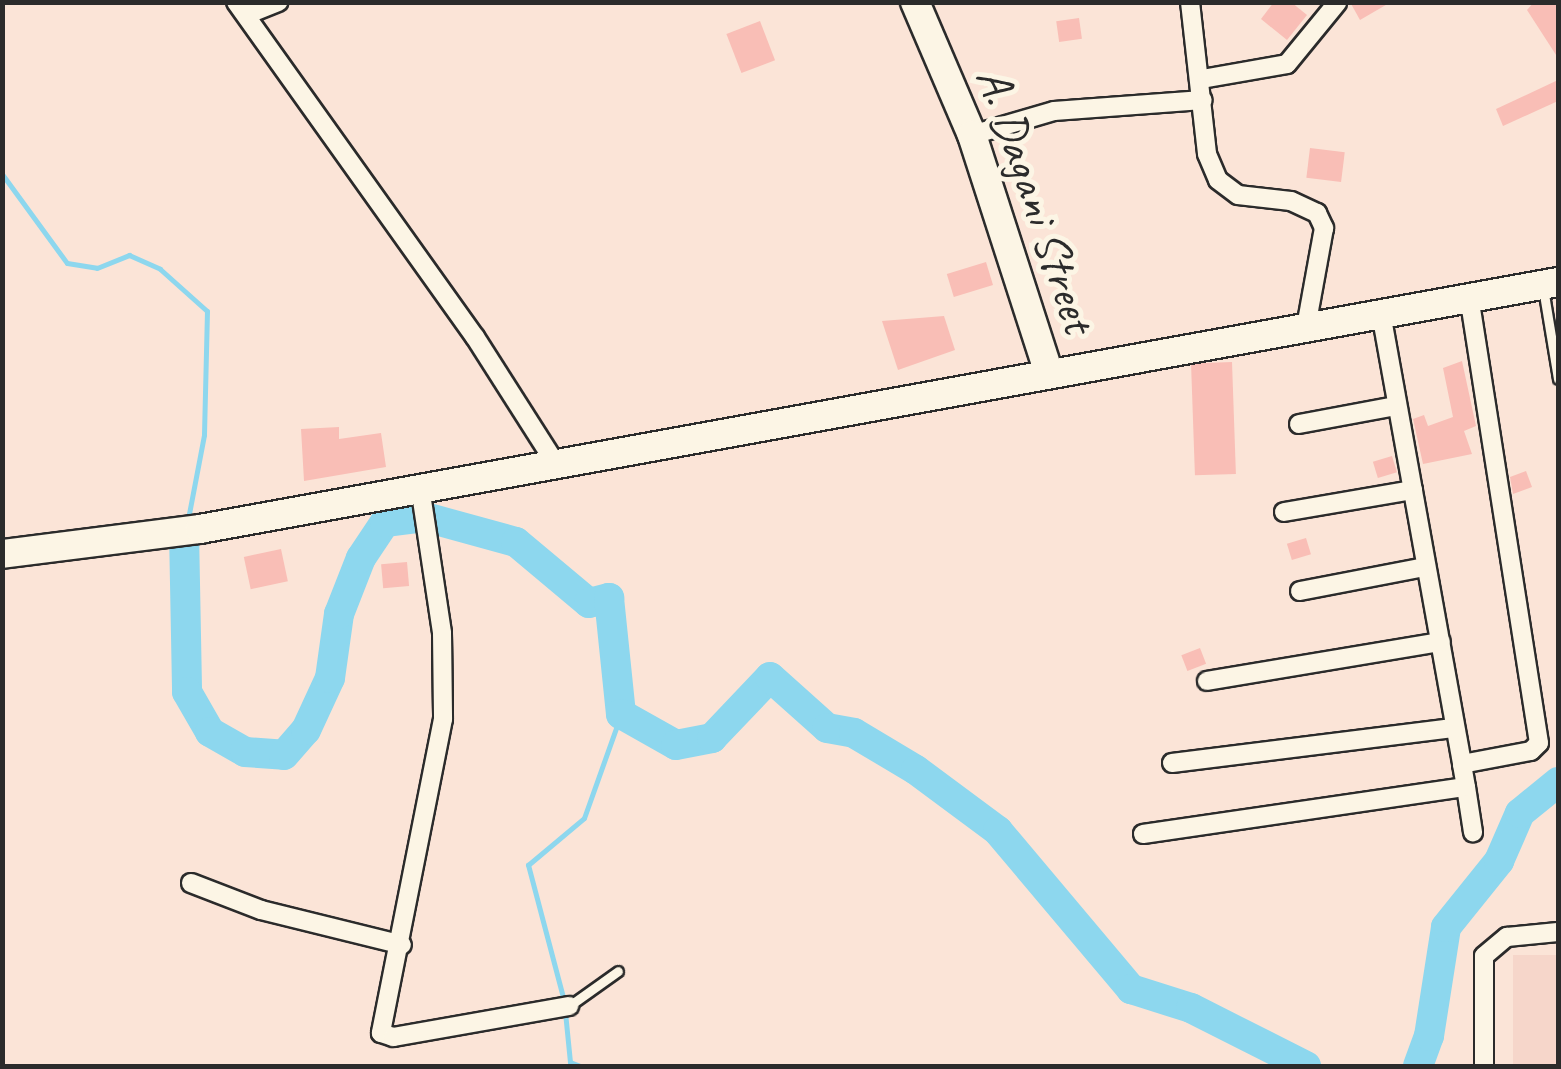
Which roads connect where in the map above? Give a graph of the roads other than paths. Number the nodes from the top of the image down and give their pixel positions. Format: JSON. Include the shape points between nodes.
{"nodes":[{"id":1,"x":278,"y":2,"type":"edge"},
{"id":2,"x":915,"y":2,"type":"edge"},
{"id":3,"x":1190,"y":2,"type":"edge"},
{"id":4,"x":1337,"y":4,"type":"edge"},
{"id":5,"x":241,"y":9,"type":"edge"},
{"id":6,"x":1202,"y":79,"type":"junction"},
{"id":7,"x":1203,"y":100,"type":"junction"},
{"id":8,"x":972,"y":135,"type":"junction"},
{"id":9,"x":1551,"y":283,"type":"edge"},
{"id":10,"x":1469,"y":298,"type":"junction"},
{"id":11,"x":1381,"y":313,"type":"junction"},
{"id":12,"x":1306,"y":327,"type":"junction"},
{"id":13,"x":1049,"y":373,"type":"junction"},
{"id":14,"x":1558,"y":379,"type":"edge"},
{"id":15,"x":1396,"y":406,"type":"junction"},
{"id":16,"x":1299,"y":424,"type":"dead end"},
{"id":17,"x":556,"y":464,"type":"junction"},
{"id":18,"x":1412,"y":490,"type":"junction"},
{"id":19,"x":422,"y":501,"type":"junction"},
{"id":20,"x":1284,"y":512,"type":"dead end"},
{"id":21,"x":2,"y":554,"type":"edge"},
{"id":22,"x":1425,"y":567,"type":"junction"},
{"id":23,"x":1300,"y":590,"type":"dead end"},
{"id":24,"x":1441,"y":642,"type":"junction"},
{"id":25,"x":1207,"y":682,"type":"dead end"},
{"id":26,"x":1455,"y":728,"type":"junction"},
{"id":27,"x":1172,"y":763,"type":"dead end"},
{"id":28,"x":1462,"y":764,"type":"junction"},
{"id":29,"x":1466,"y":787,"type":"junction"},
{"id":30,"x":1472,"y":832,"type":"dead end"},
{"id":31,"x":1143,"y":834,"type":"dead end"},
{"id":32,"x":191,"y":883,"type":"dead end"},
{"id":33,"x":1550,"y":932,"type":"edge"},
{"id":34,"x":402,"y":945,"type":"junction"},
{"id":35,"x":618,"y":972,"type":"dead end"},
{"id":36,"x":560,"y":1007,"type":"joint"},
{"id":37,"x":1484,"y":1066,"type":"edge"}],
"edges":[{"from":1,"to":5,"type":"street"},
{"from":2,"to":8,"type":"main road","name":"A. Dagani Street"},
{"from":3,"to":6,"type":"street"},
{"from":4,"to":6,"type":"street","via":[[1287,64]]},
{"from":5,"to":17,"type":"street","via":[[475,337]]},
{"from":6,"to":7,"type":"street"},
{"from":7,"to":8,"type":"street","via":[[1054,111]]},
{"from":7,"to":12,"type":"street","via":[[1207,154],[1227,192],[1291,201],[1316,213],[1324,228]]},
{"from":8,"to":13,"type":"main road","name":"A. Dagani Street"},
{"from":9,"to":10,"type":"main road"},
{"from":9,"to":14,"type":"lane"},
{"from":10,"to":11,"type":"main road"},
{"from":10,"to":28,"type":"street","via":[[1539,728],[1532,750]]},
{"from":11,"to":12,"type":"main road"},
{"from":11,"to":15,"type":"street"},
{"from":12,"to":13,"type":"main road"},
{"from":13,"to":17,"type":"main road"},
{"from":15,"to":16,"type":"street"},
{"from":15,"to":18,"type":"street"},
{"from":17,"to":19,"type":"main road"},
{"from":18,"to":20,"type":"street"},
{"from":18,"to":22,"type":"street"},
{"from":19,"to":21,"type":"main road"},
{"from":19,"to":34,"type":"street","via":[[445,688]]},
{"from":22,"to":23,"type":"street"},
{"from":22,"to":24,"type":"street"},
{"from":24,"to":25,"type":"street"},
{"from":24,"to":26,"type":"street"},
{"from":26,"to":27,"type":"street"},
{"from":26,"to":28,"type":"street"},
{"from":28,"to":29,"type":"street"},
{"from":29,"to":30,"type":"street"},
{"from":29,"to":31,"type":"street"},
{"from":32,"to":34,"type":"street","via":[[261,910]]},
{"from":33,"to":37,"type":"street","via":[[1507,936],[1484,956]]},
{"from":34,"to":36,"type":"street","via":[[381,1008],[386,1037]]},
{"from":35,"to":36,"type":"lane"}]}
